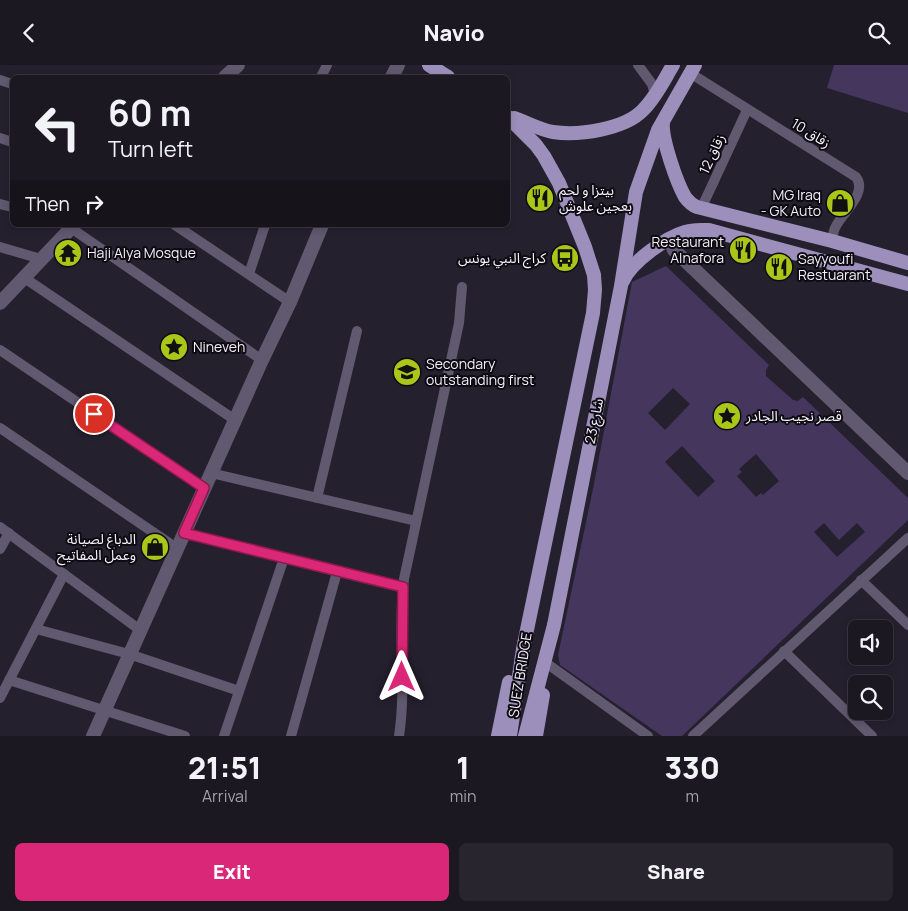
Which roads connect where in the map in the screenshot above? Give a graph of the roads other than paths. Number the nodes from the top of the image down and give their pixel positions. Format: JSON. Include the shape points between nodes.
{"nodes":[{"id":1,"x":238,"y":65,"type":"edge"},
{"id":2,"x":430,"y":65,"type":"edge"},
{"id":3,"x":638,"y":65,"type":"edge"},
{"id":4,"x":673,"y":65,"type":"edge"},
{"id":5,"x":692,"y":69,"type":"edge"},
{"id":6,"x":227,"y":75,"type":"edge"},
{"id":7,"x":445,"y":75,"type":"edge"},
{"id":8,"x":655,"y":95,"type":"junction"},
{"id":9,"x":747,"y":110,"type":"junction"},
{"id":10,"x":666,"y":115,"type":"junction"},
{"id":11,"x":510,"y":117,"type":"edge"},
{"id":12,"x":510,"y":118,"type":"edge"},
{"id":13,"x":701,"y":209,"type":"junction"},
{"id":14,"x":73,"y":227,"type":"edge"},
{"id":15,"x":178,"y":227,"type":"edge"},
{"id":16,"x":264,"y":227,"type":"edge"},
{"id":17,"x":321,"y":227,"type":"edge"},
{"id":18,"x":677,"y":235,"type":"junction"},
{"id":19,"x":832,"y":241,"type":"junction"},
{"id":20,"x":0,"y":247,"type":"edge"},
{"id":21,"x":41,"y":259,"type":"junction"},
{"id":22,"x":908,"y":263,"type":"edge"},
{"id":23,"x":249,"y":273,"type":"junction"},
{"id":24,"x":23,"y":277,"type":"junction"},
{"id":25,"x":908,"y":284,"type":"edge"},
{"id":26,"x":621,"y":286,"type":"junction"},
{"id":27,"x":462,"y":287,"type":"dead end"},
{"id":28,"x":290,"y":302,"type":"junction"},
{"id":29,"x":0,"y":303,"type":"edge"},
{"id":30,"x":357,"y":331,"type":"dead end"},
{"id":31,"x":0,"y":350,"type":"edge"},
{"id":32,"x":262,"y":360,"type":"junction"},
{"id":33,"x":235,"y":420,"type":"junction"},
{"id":34,"x":0,"y":428,"type":"edge"},
{"id":35,"x":211,"y":473,"type":"junction"},
{"id":36,"x":908,"y":473,"type":"edge"},
{"id":37,"x":204,"y":488,"type":"junction"},
{"id":38,"x":317,"y":498,"type":"junction"},
{"id":39,"x":416,"y":521,"type":"junction"},
{"id":40,"x":0,"y":527,"type":"edge"},
{"id":41,"x":9,"y":533,"type":"junction"},
{"id":42,"x":184,"y":533,"type":"junction"},
{"id":43,"x":908,"y":538,"type":"edge"},
{"id":44,"x":0,"y":549,"type":"edge"},
{"id":45,"x":174,"y":555,"type":"junction"},
{"id":46,"x":284,"y":558,"type":"junction"},
{"id":47,"x":337,"y":571,"type":"junction"},
{"id":48,"x":64,"y":574,"type":"junction"},
{"id":49,"x":861,"y":580,"type":"junction"},
{"id":50,"x":403,"y":587,"type":"junction"},
{"id":51,"x":530,"y":615,"type":"joint"},
{"id":52,"x":554,"y":625,"type":"junction"},
{"id":53,"x":908,"y":625,"type":"edge"},
{"id":54,"x":36,"y":629,"type":"junction"},
{"id":55,"x":140,"y":630,"type":"junction"},
{"id":56,"x":784,"y":651,"type":"junction"},
{"id":57,"x":130,"y":654,"type":"junction"},
{"id":58,"x":549,"y":665,"type":"junction"},
{"id":59,"x":9,"y":680,"type":"junction"},
{"id":60,"x":240,"y":691,"type":"junction"},
{"id":61,"x":0,"y":698,"type":"edge"},
{"id":62,"x":104,"y":711,"type":"junction"},
{"id":63,"x":93,"y":736,"type":"edge"},
{"id":64,"x":185,"y":736,"type":"edge"},
{"id":65,"x":224,"y":736,"type":"edge"},
{"id":66,"x":291,"y":736,"type":"edge"},
{"id":67,"x":399,"y":736,"type":"edge"},
{"id":68,"x":514,"y":736,"type":"edge"},
{"id":69,"x":536,"y":736,"type":"edge"},
{"id":70,"x":648,"y":736,"type":"edge"},
{"id":71,"x":693,"y":736,"type":"edge"},
{"id":72,"x":872,"y":736,"type":"edge"}],
"edges":[{"from":1,"to":6,"type":"street"},
{"from":2,"to":7,"type":"main road"},
{"from":3,"to":8,"type":"street","via":[[652,84]]},
{"from":4,"to":8,"type":"main road"},
{"from":5,"to":9,"type":"street","name":"زقاق 10"},
{"from":5,"to":10,"type":"main road","name":"شارع 23"},
{"from":8,"to":11,"type":"main road","via":[[630,121],[600,130],[552,132]]},
{"from":9,"to":13,"type":"street","name":"زقاق 12"},
{"from":9,"to":19,"type":"street","name":"زقاق 10","via":[[860,182],[858,194],[837,224]]},
{"from":10,"to":13,"type":"main road","via":[[663,135],[670,158],[686,198]]},
{"from":10,"to":26,"type":"main road","name":"شارع 23","via":[[636,192]]},
{"from":12,"to":51,"type":"main road","name":"شارع 23","via":[[536,145],[559,183],[585,247],[595,290],[593,313]]},
{"from":13,"to":19,"type":"main road"},
{"from":14,"to":21,"type":"street"},
{"from":14,"to":32,"type":"street"},
{"from":15,"to":23,"type":"street"},
{"from":16,"to":23,"type":"street"},
{"from":17,"to":28,"type":"street"},
{"from":18,"to":25,"type":"main road","via":[[696,230],[722,232]]},
{"from":18,"to":26,"type":"main road","via":[[634,264]]},
{"from":18,"to":36,"type":"street","via":[[671,243],[674,250]]},
{"from":19,"to":22,"type":"main road"},
{"from":20,"to":21,"type":"street"},
{"from":21,"to":24,"type":"street"},
{"from":23,"to":28,"type":"street"},
{"from":24,"to":29,"type":"street"},
{"from":24,"to":33,"type":"street"},
{"from":26,"to":52,"type":"main road","name":"شارع 23"},
{"from":27,"to":39,"type":"street","via":[[459,323]]},
{"from":28,"to":32,"type":"street"},
{"from":30,"to":38,"type":"street"},
{"from":31,"to":37,"type":"street"},
{"from":32,"to":33,"type":"street"},
{"from":33,"to":35,"type":"street"},
{"from":34,"to":45,"type":"street","via":[[169,543]]},
{"from":35,"to":37,"type":"street"},
{"from":35,"to":38,"type":"street"},
{"from":37,"to":42,"type":"street"},
{"from":38,"to":39,"type":"street"},
{"from":39,"to":50,"type":"street"},
{"from":40,"to":41,"type":"street"},
{"from":41,"to":44,"type":"street"},
{"from":41,"to":48,"type":"street"},
{"from":42,"to":45,"type":"street"},
{"from":42,"to":46,"type":"street"},
{"from":43,"to":49,"type":"street"},
{"from":45,"to":55,"type":"street"},
{"from":46,"to":47,"type":"street"},
{"from":46,"to":60,"type":"street"},
{"from":47,"to":50,"type":"street"},
{"from":47,"to":66,"type":"street"},
{"from":48,"to":54,"type":"street"},
{"from":48,"to":55,"type":"street"},
{"from":49,"to":53,"type":"street"},
{"from":49,"to":56,"type":"street"},
{"from":50,"to":67,"type":"street"},
{"from":51,"to":68,"type":"main road","name":"SUEZ BRIDGE","via":[[518,676]]},
{"from":52,"to":58,"type":"main road"},
{"from":52,"to":68,"type":"main road","name":"SUEZ BRIDGE"},
{"from":54,"to":57,"type":"street"},
{"from":54,"to":59,"type":"street"},
{"from":55,"to":57,"type":"street"},
{"from":56,"to":71,"type":"street"},
{"from":56,"to":72,"type":"street"},
{"from":57,"to":60,"type":"street"},
{"from":57,"to":62,"type":"street"},
{"from":58,"to":69,"type":"main road"},
{"from":58,"to":70,"type":"street"},
{"from":59,"to":61,"type":"street"},
{"from":59,"to":62,"type":"street"},
{"from":60,"to":65,"type":"street"},
{"from":62,"to":63,"type":"street"},
{"from":62,"to":64,"type":"street"}]}
